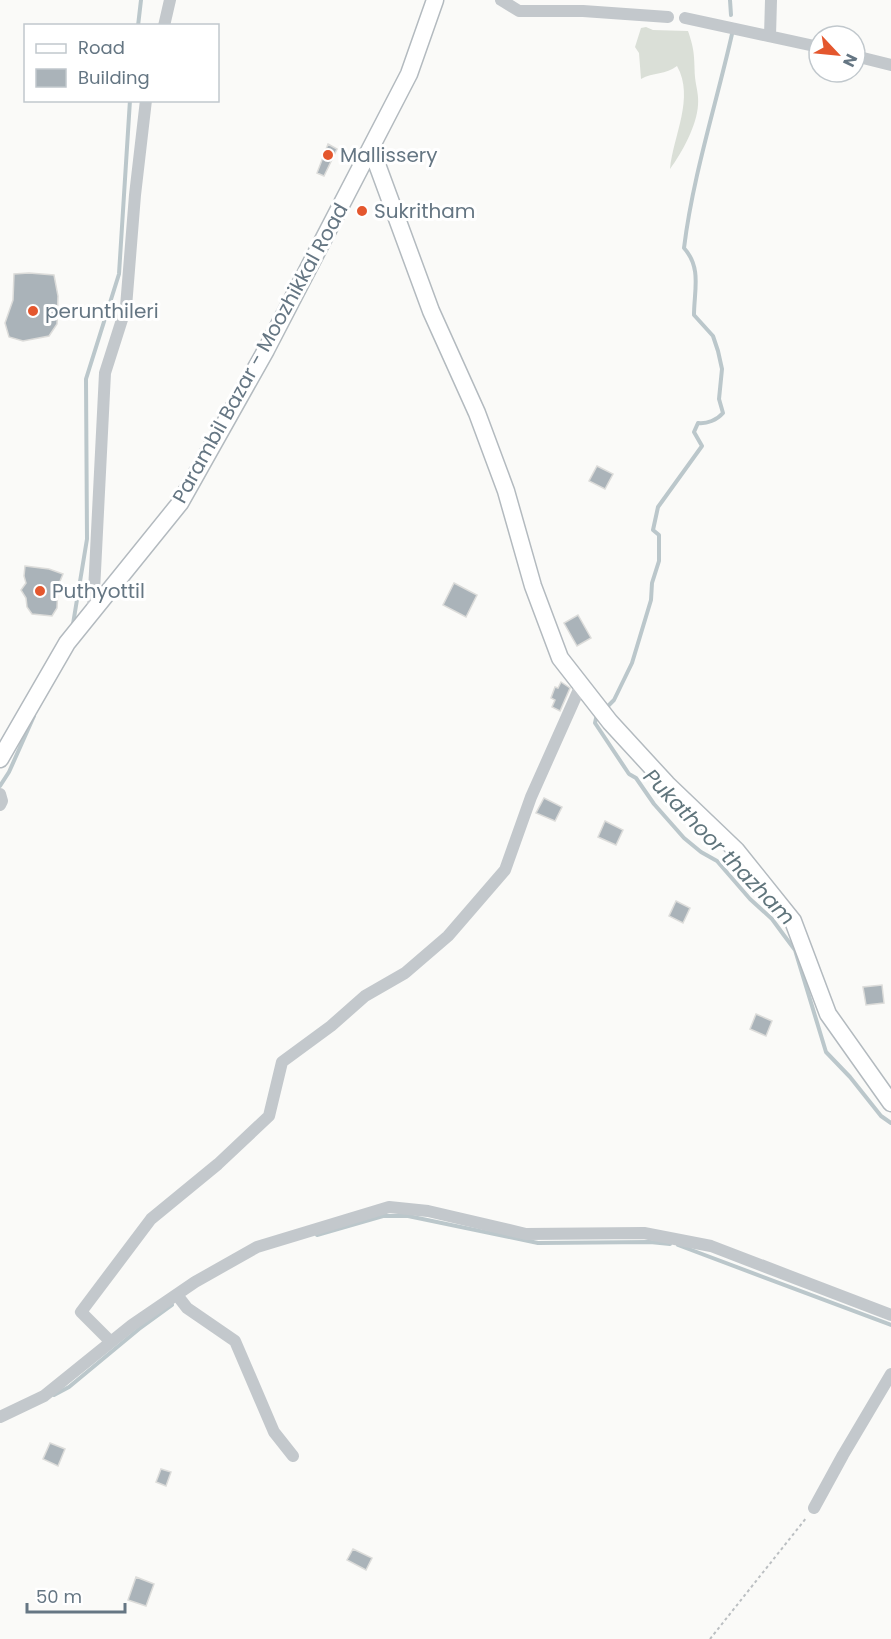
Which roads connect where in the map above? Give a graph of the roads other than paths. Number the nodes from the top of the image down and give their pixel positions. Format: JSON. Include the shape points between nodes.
{"nodes":[{"id":1,"x":170,"y":0,"type":"edge"},
{"id":2,"x":435,"y":0,"type":"edge"},
{"id":3,"x":501,"y":0,"type":"edge"},
{"id":4,"x":771,"y":0,"type":"edge"},
{"id":5,"x":668,"y":17,"type":"dead end"},
{"id":6,"x":685,"y":18,"type":"dead end"},
{"id":7,"x":164,"y":24,"type":"edge"},
{"id":8,"x":770,"y":36,"type":"junction"},
{"id":9,"x":807,"y":44,"type":"edge"},
{"id":10,"x":867,"y":59,"type":"edge"},
{"id":11,"x":891,"y":65,"type":"edge"},
{"id":12,"x":146,"y":102,"type":"edge"},
{"id":13,"x":371,"y":148,"type":"junction"},
{"id":14,"x":93,"y":611,"type":"junction"},
{"id":15,"x":581,"y":685,"type":"junction"},
{"id":16,"x":0,"y":759,"type":"edge"},
{"id":17,"x":0,"y":794,"type":"edge"},
{"id":18,"x":0,"y":805,"type":"edge"},
{"id":19,"x":891,"y":1104,"type":"edge"},
{"id":20,"x":177,"y":1295,"type":"junction"},
{"id":21,"x":891,"y":1315,"type":"edge"},
{"id":22,"x":110,"y":1341,"type":"junction"},
{"id":23,"x":891,"y":1374,"type":"edge"},
{"id":24,"x":0,"y":1418,"type":"edge"},
{"id":25,"x":292,"y":1456,"type":"dead end"},
{"id":26,"x":814,"y":1508,"type":"road end"}],
"edges":[{"from":1,"to":7,"type":"street"},
{"from":2,"to":13,"type":"main road","name":"Parambil Bazar - Moozhikkal Road","via":[[409,74]]},
{"from":3,"to":5,"type":"street","via":[[519,11]]},
{"from":4,"to":8,"type":"street"},
{"from":6,"to":8,"type":"street"},
{"from":8,"to":9,"type":"street"},
{"from":10,"to":11,"type":"street"},
{"from":12,"to":14,"type":"street","via":[[126,307],[105,373]]},
{"from":13,"to":14,"type":"main road","name":"Parambil Bazar - Moozhikkal Road","via":[[266,350],[180,503]]},
{"from":13,"to":15,"type":"main road","via":[[431,311],[477,413],[506,491],[533,586],[560,658]]},
{"from":14,"to":16,"type":"main road","name":"Parambil Bazar - Moozhikkal Road","via":[[67,643]]},
{"from":15,"to":19,"type":"main road","via":[[667,784],[736,850],[793,921],[828,1014]]},
{"from":15,"to":22,"type":"street","via":[[531,796],[505,870],[448,936],[405,973],[365,996],[282,1062],[269,1116],[151,1219],[81,1312]]},
{"from":17,"to":18,"type":"street"},
{"from":20,"to":21,"type":"street","via":[[257,1247],[389,1207],[428,1211],[526,1234],[644,1233],[711,1246]]},
{"from":20,"to":22,"type":"street"},
{"from":20,"to":25,"type":"street","via":[[187,1308],[235,1341],[274,1432]]},
{"from":22,"to":24,"type":"street","via":[[44,1396]]},
{"from":23,"to":26,"type":"street"}]}
